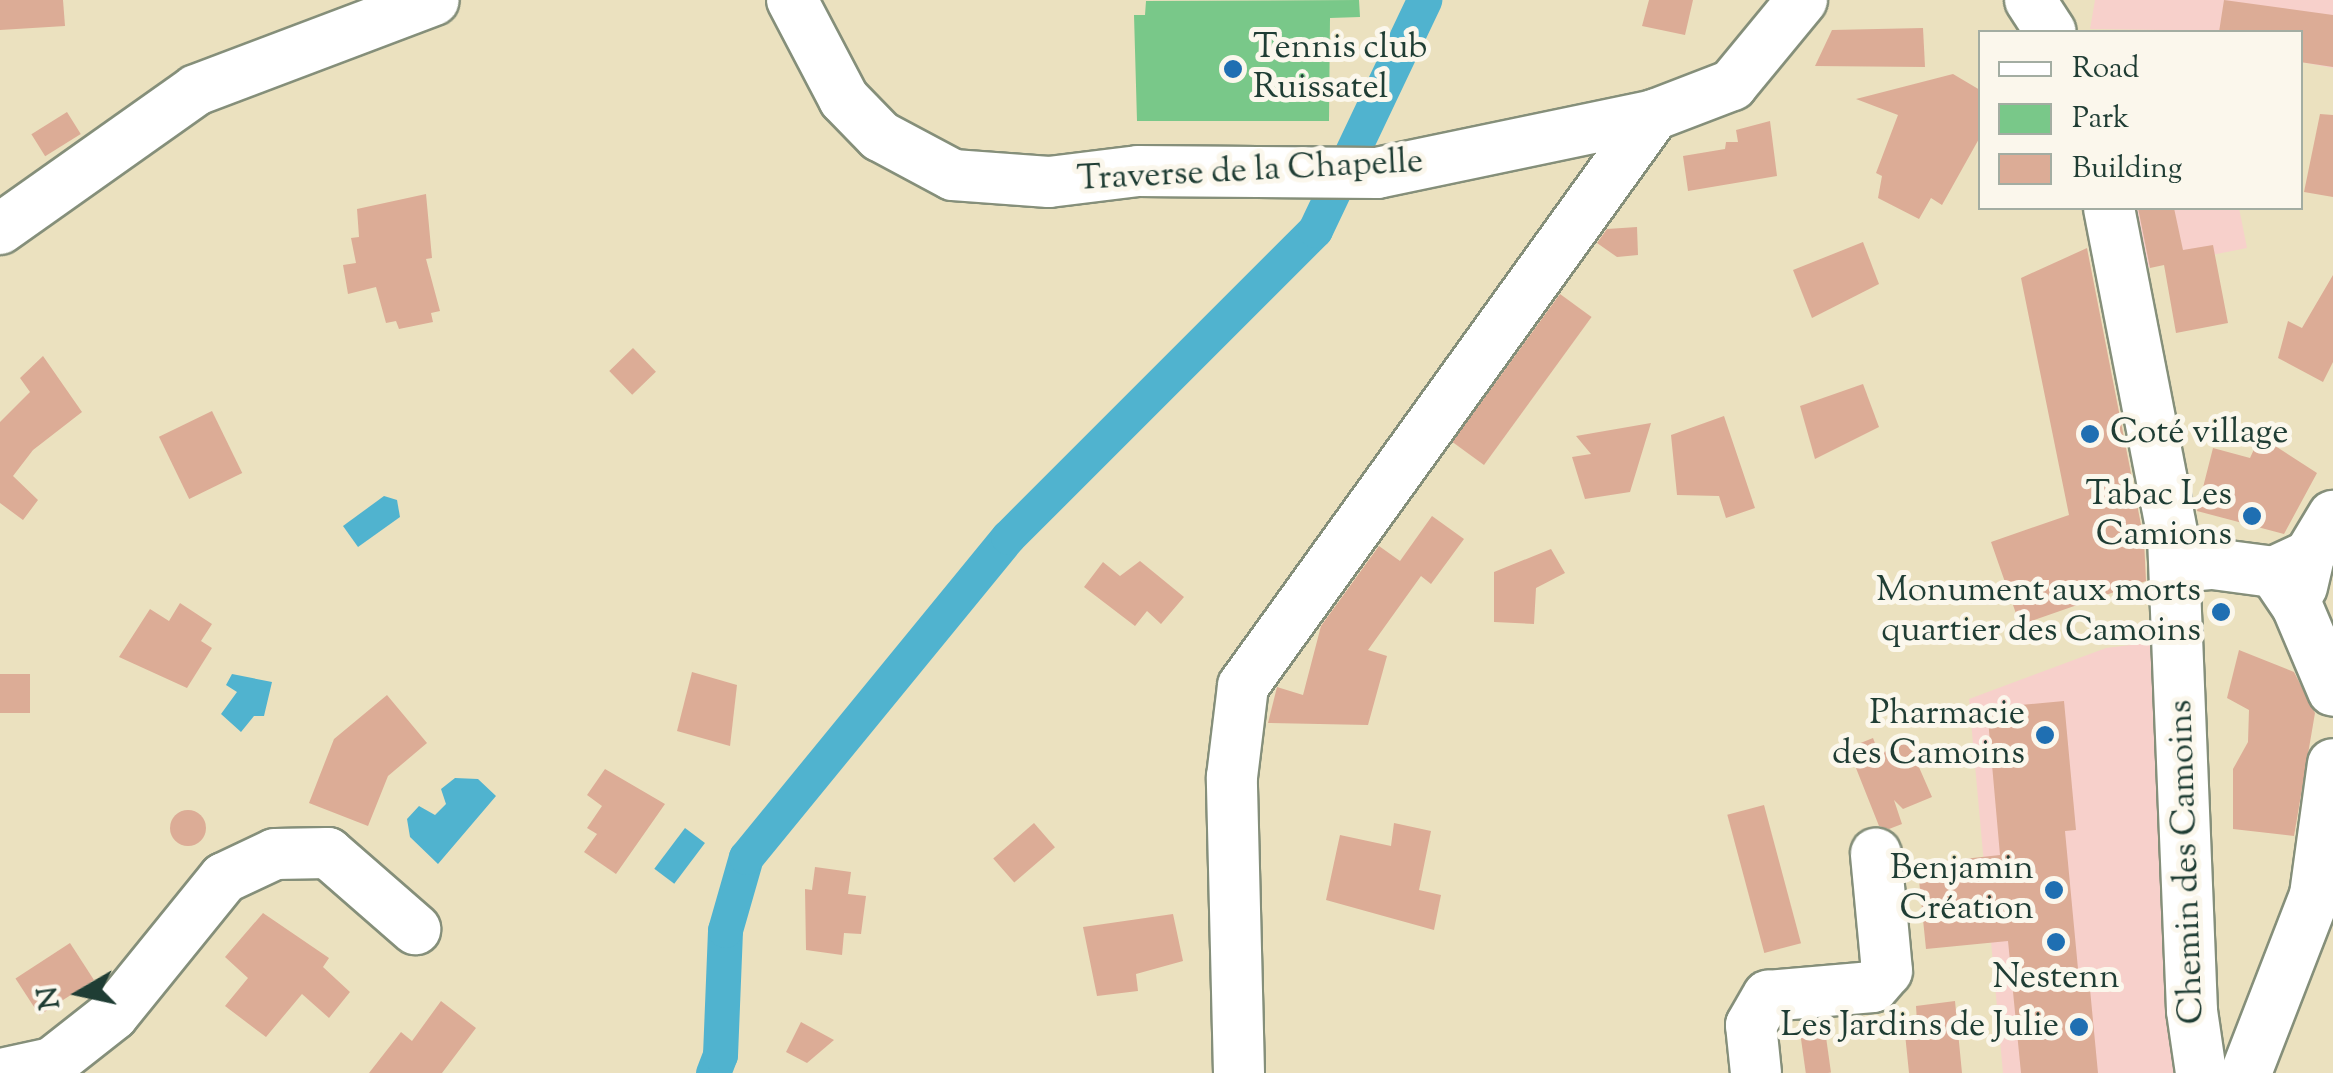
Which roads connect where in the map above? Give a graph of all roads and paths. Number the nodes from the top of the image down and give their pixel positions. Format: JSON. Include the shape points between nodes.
{"nodes":[{"id":1,"x":434,"y":0,"type":"edge"},
{"id":2,"x":792,"y":0,"type":"edge"},
{"id":3,"x":1802,"y":0,"type":"edge"},
{"id":4,"x":2030,"y":0,"type":"edge"},
{"id":5,"x":2050,"y":30,"type":"edge"},
{"id":6,"x":1654,"y":116,"type":"junction"},
{"id":7,"x":2109,"y":210,"type":"edge"},
{"id":8,"x":0,"y":229,"type":"edge"},
{"id":9,"x":2303,"y":562,"type":"edge"},
{"id":10,"x":2176,"y":567,"type":"junction"},
{"id":11,"x":2333,"y":691,"type":"edge"},
{"id":12,"x":2333,"y":764,"type":"edge"},
{"id":13,"x":1876,"y":854,"type":"dead end"},
{"id":14,"x":2324,"y":897,"type":"edge"},
{"id":15,"x":416,"y":929,"type":"dead end"},
{"id":16,"x":2213,"y":1070,"type":"edge"},
{"id":17,"x":6,"y":1073,"type":"edge"},
{"id":18,"x":1239,"y":1073,"type":"edge"},
{"id":19,"x":1756,"y":1073,"type":"edge"}],
"edges":[{"from":1,"to":8,"type":"street","via":[[196,90]]},
{"from":2,"to":6,"type":"street","name":"Traverse de la Chapelle","via":[[844,98],[880,136],[954,175],[1049,182],[1138,171],[1377,172]]},
{"from":3,"to":6,"type":"street","name":"Traverse de la Chapelle","via":[[1732,85]]},
{"from":4,"to":5,"type":"street"},
{"from":6,"to":18,"type":"street","via":[[1243,686],[1232,777]]},
{"from":7,"to":10,"type":"street","name":"Chemin des Camoins"},
{"from":9,"to":10,"type":"street"},
{"from":9,"to":11,"type":"street"},
{"from":10,"to":16,"type":"street","name":"Chemin des Camoins"},
{"from":12,"to":14,"type":"street"},
{"from":13,"to":19,"type":"street","via":[[1887,971],[1872,987],[1768,996],[1751,1025]]},
{"from":14,"to":16,"type":"street"},
{"from":15,"to":17,"type":"street","via":[[328,853],[275,854],[224,878],[112,1015],[52,1063]]}]}
